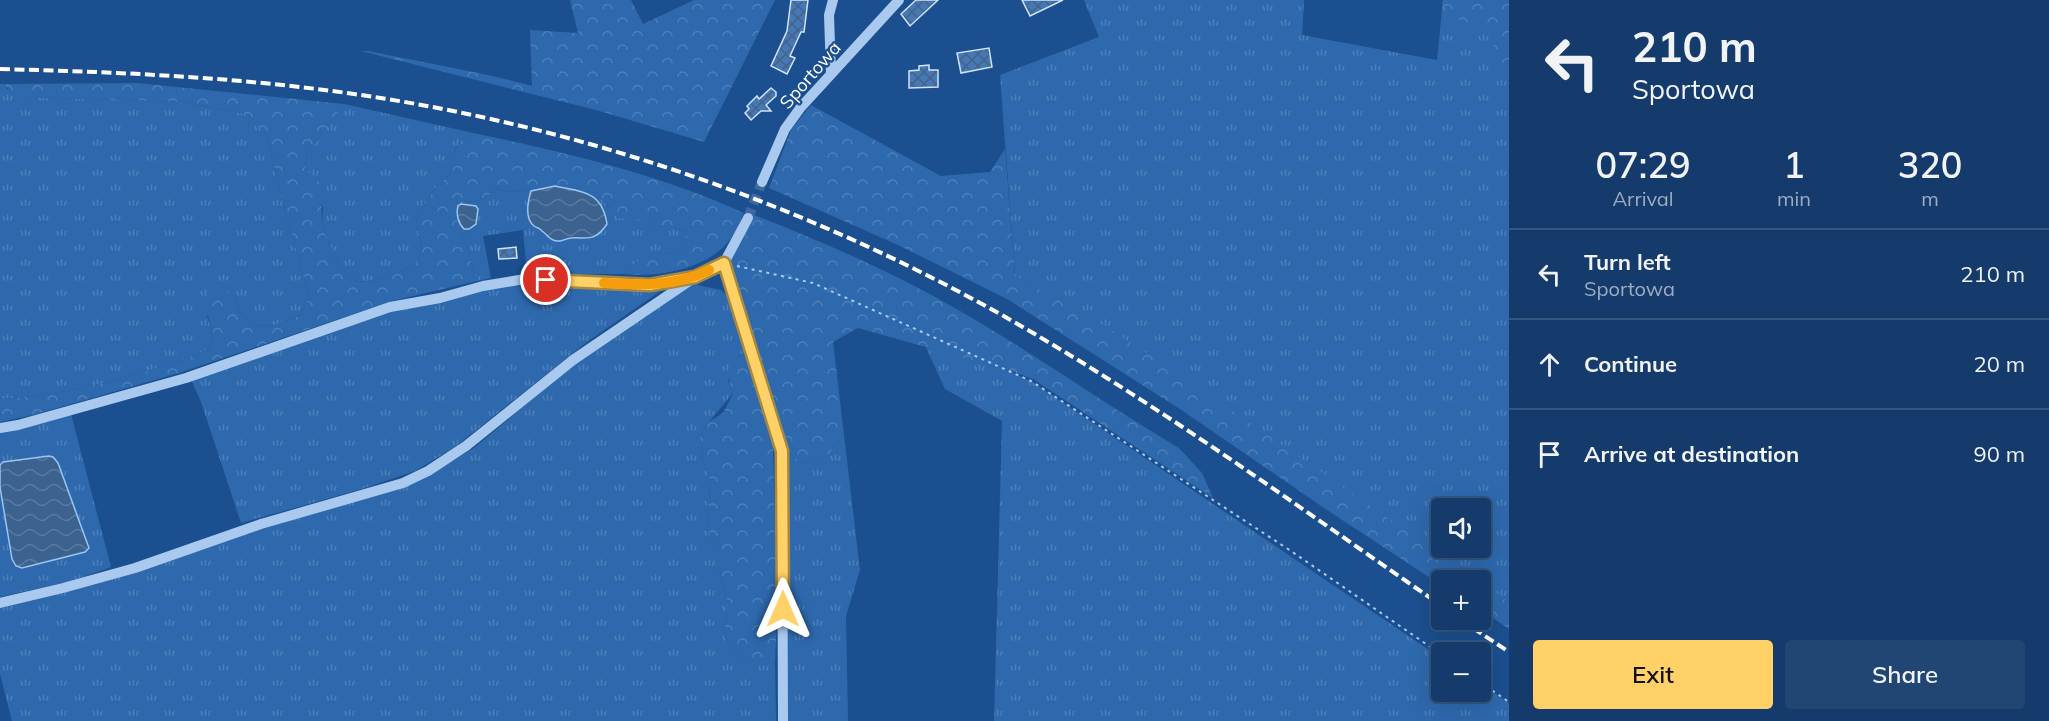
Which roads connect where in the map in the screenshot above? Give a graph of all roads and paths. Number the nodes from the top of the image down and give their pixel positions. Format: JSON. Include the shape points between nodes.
{"nodes":[{"id":1,"x":833,"y":0,"type":"edge"},
{"id":2,"x":899,"y":0,"type":"edge"},
{"id":3,"x":831,"y":74,"type":"junction"},
{"id":4,"x":762,"y":182,"type":"tunnel mouth"},
{"id":5,"x":748,"y":218,"type":"tunnel mouth"},
{"id":6,"x":724,"y":263,"type":"junction"},
{"id":7,"x":695,"y":277,"type":"junction"},
{"id":8,"x":0,"y":428,"type":"edge"},
{"id":9,"x":0,"y":603,"type":"edge"},
{"id":10,"x":1431,"y":647,"type":"edge"},
{"id":11,"x":1491,"y":690,"type":"edge"},
{"id":12,"x":1509,"y":702,"type":"edge"},
{"id":13,"x":783,"y":721,"type":"edge"}],
"edges":[{"from":1,"to":3,"type":"street","via":[[829,15]]},
{"from":2,"to":3,"type":"street","name":"Sportowa"},
{"from":3,"to":4,"type":"street","name":"Sportowa","via":[[785,129]]},
{"from":5,"to":6,"type":"street"},
{"from":6,"to":7,"type":"street"},
{"from":6,"to":10,"type":"path","via":[[813,283],[1031,381]]},
{"from":6,"to":13,"type":"street","via":[[782,451]]},
{"from":7,"to":8,"type":"street","via":[[650,285],[525,279],[483,286],[390,307],[186,378]]},
{"from":7,"to":9,"type":"street","via":[[573,360],[466,446],[403,483],[261,524],[135,567]]},
{"from":11,"to":12,"type":"path"}]}
